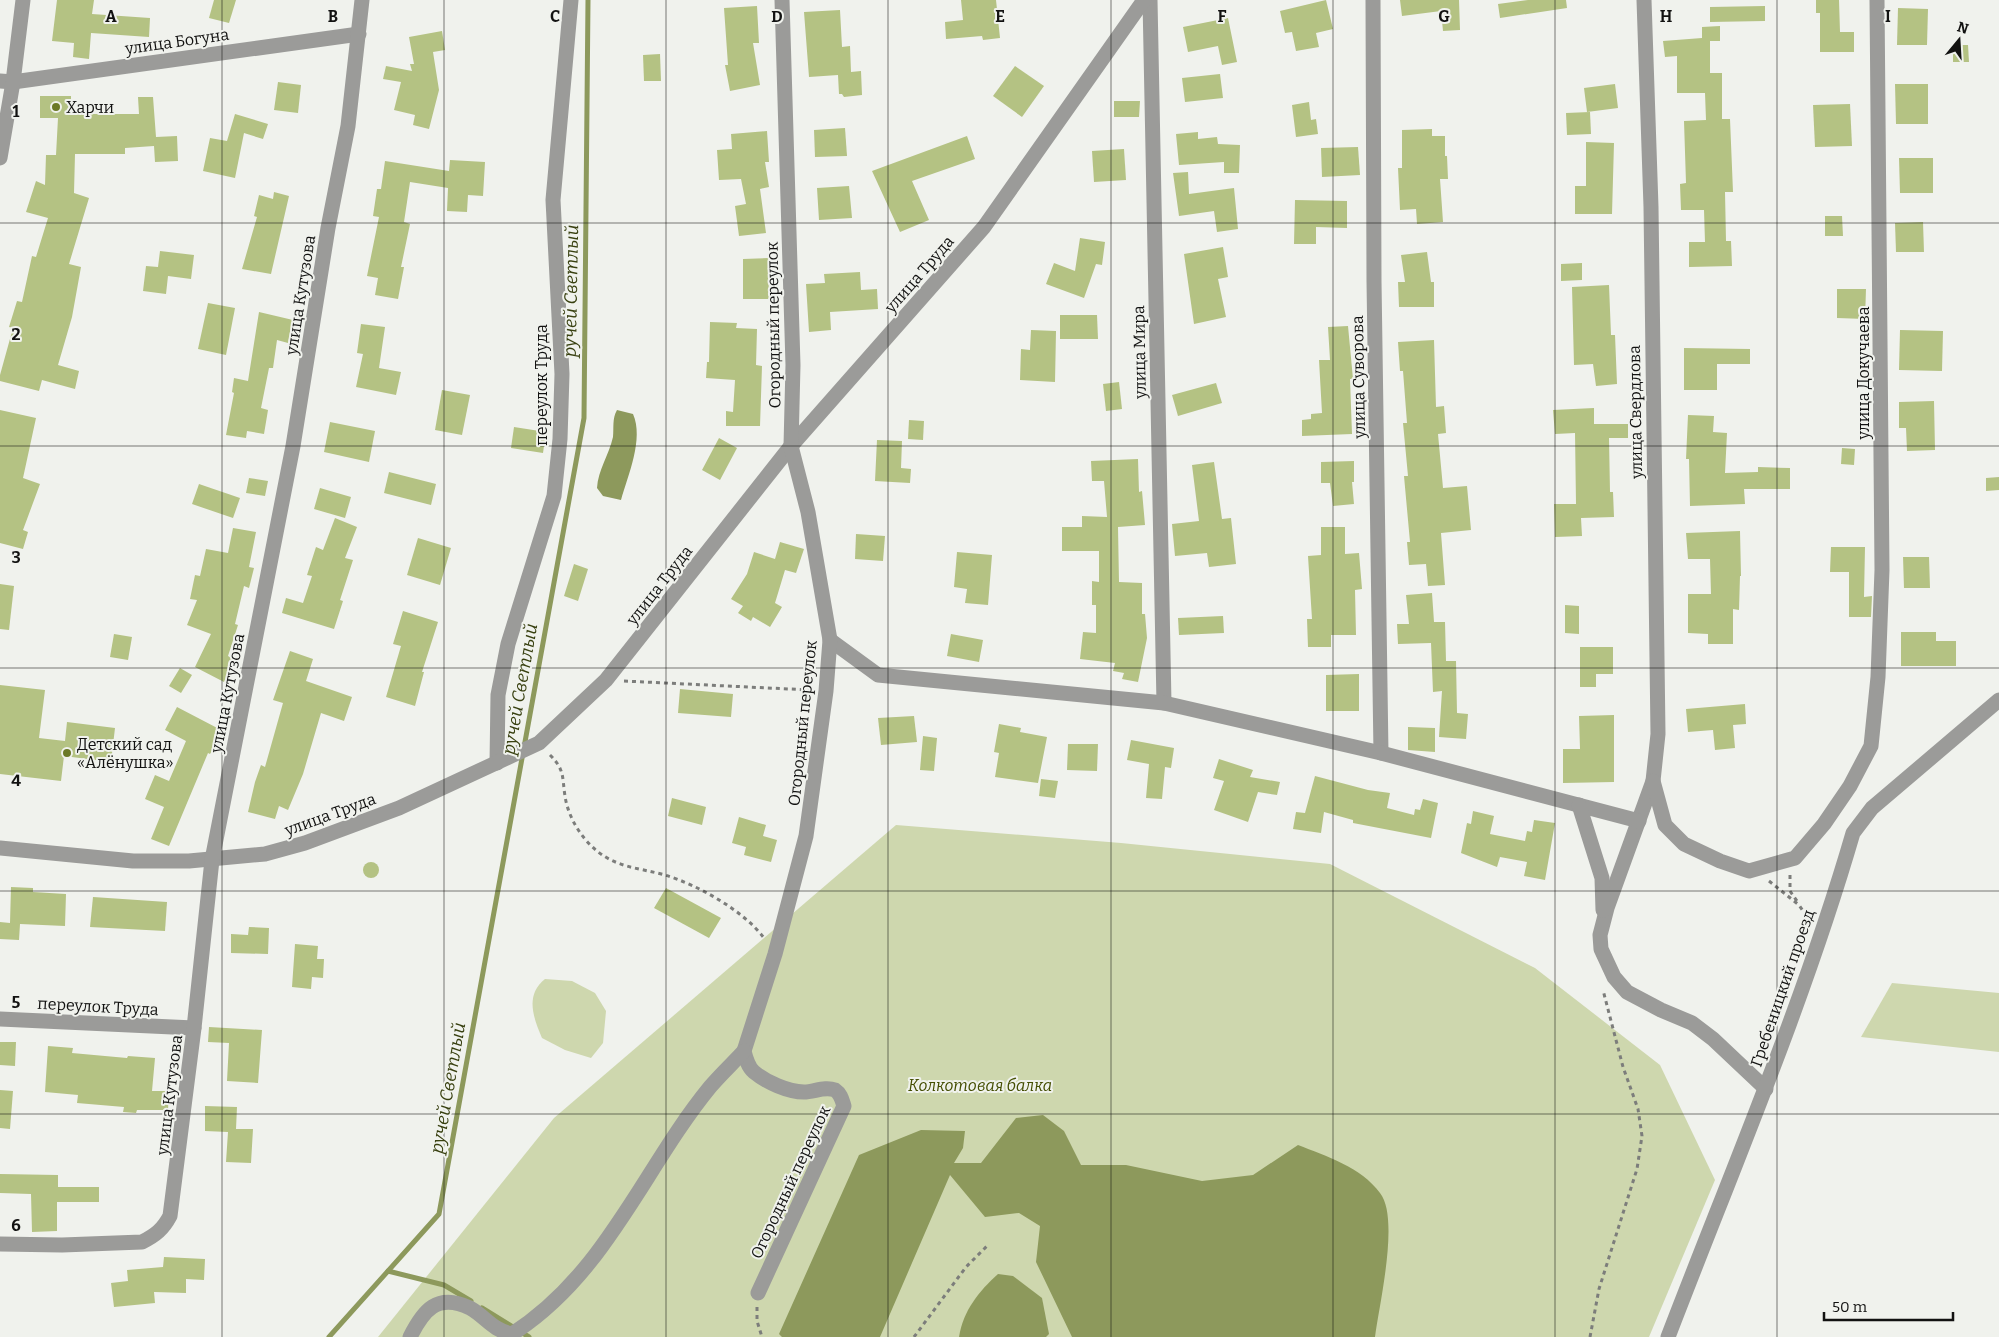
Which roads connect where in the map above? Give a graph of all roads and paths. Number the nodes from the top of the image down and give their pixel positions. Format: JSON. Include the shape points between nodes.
{"nodes":[{"id":1,"x":23,"y":0,"type":"edge"},
{"id":2,"x":362,"y":0,"type":"edge"},
{"id":3,"x":571,"y":0,"type":"edge"},
{"id":4,"x":782,"y":0,"type":"edge"},
{"id":5,"x":1144,"y":0,"type":"edge"},
{"id":6,"x":1150,"y":0,"type":"edge"},
{"id":7,"x":1373,"y":0,"type":"edge"},
{"id":8,"x":1644,"y":0,"type":"edge"},
{"id":9,"x":1878,"y":0,"type":"edge"},
{"id":10,"x":359,"y":34,"type":"junction"},
{"id":11,"x":7,"y":81,"type":"edge"},
{"id":12,"x":0,"y":158,"type":"edge"},
{"id":13,"x":791,"y":446,"type":"junction"},
{"id":14,"x":830,"y":640,"type":"junction"},
{"id":15,"x":606,"y":680,"type":"junction"},
{"id":16,"x":826,"y":691,"type":"junction"},
{"id":17,"x":1999,"y":700,"type":"edge"},
{"id":18,"x":1164,"y":702,"type":"junction"},
{"id":19,"x":537,"y":744,"type":"junction"},
{"id":20,"x":1381,"y":752,"type":"junction"},
{"id":21,"x":497,"y":763,"type":"junction"},
{"id":22,"x":1653,"y":781,"type":"junction"},
{"id":23,"x":1579,"y":805,"type":"junction"},
{"id":24,"x":1639,"y":821,"type":"junction"},
{"id":25,"x":0,"y":848,"type":"edge"},
{"id":26,"x":1796,"y":858,"type":"junction"},
{"id":27,"x":212,"y":860,"type":"junction"},
{"id":28,"x":1749,"y":871,"type":"junction"},
{"id":29,"x":1799,"y":904,"type":"junction"},
{"id":30,"x":1604,"y":920,"type":"junction"},
{"id":31,"x":1816,"y":942,"type":"junction"},
{"id":32,"x":775,"y":954,"type":"junction"},
{"id":33,"x":1603,"y":981,"type":"dead end"},
{"id":34,"x":0,"y":1019,"type":"edge"},
{"id":35,"x":194,"y":1028,"type":"junction"},
{"id":36,"x":744,"y":1051,"type":"junction"},
{"id":37,"x":1766,"y":1089,"type":"junction"},
{"id":38,"x":0,"y":1244,"type":"edge"},
{"id":39,"x":988,"y":1245,"type":"dead end"},
{"id":40,"x":758,"y":1294,"type":"joint"},
{"id":41,"x":410,"y":1337,"type":"edge"},
{"id":42,"x":762,"y":1337,"type":"edge"},
{"id":43,"x":914,"y":1337,"type":"edge"},
{"id":44,"x":1590,"y":1337,"type":"edge"},
{"id":45,"x":1668,"y":1337,"type":"edge"}],
"edges":[{"from":1,"to":11,"type":"street"},
{"from":2,"to":10,"type":"street","name":"улица Кутузова"},
{"from":3,"to":21,"type":"street","name":"переулок Труда","via":[[553,200],[562,374],[560,439],[554,496],[508,644],[498,695]]},
{"from":4,"to":13,"type":"street","name":"Огородный переулок","via":[[793,365]]},
{"from":5,"to":13,"type":"street","name":"улица Труда","via":[[984,226]]},
{"from":6,"to":18,"type":"street","name":"улица Мира"},
{"from":7,"to":20,"type":"street","name":"улица Суворова"},
{"from":8,"to":22,"type":"street","name":"улица Свердлова","via":[[1658,734]]},
{"from":9,"to":26,"type":"street","name":"улица Докучаева","via":[[1882,570],[1878,677],[1871,746],[1850,786]]},
{"from":10,"to":11,"type":"street","name":"улица Богуна"},
{"from":10,"to":27,"type":"street","name":"улица Кутузова","via":[[348,126],[328,228],[294,446]]},
{"from":11,"to":12,"type":"street"},
{"from":13,"to":14,"type":"street","name":"Огородный переулок","via":[[808,512]]},
{"from":13,"to":15,"type":"street","name":"улица Труда"},
{"from":14,"to":16,"type":"street","name":"Огородный переулок"},
{"from":14,"to":18,"type":"street","via":[[878,675]]},
{"from":15,"to":16,"type":"path"},
{"from":15,"to":19,"type":"street","name":"улица Труда"},
{"from":16,"to":32,"type":"street","name":"Огородный переулок","via":[[806,836]]},
{"from":17,"to":31,"type":"street","name":"Гребеницкий проезд","via":[[1872,808],[1853,833]]},
{"from":18,"to":20,"type":"street"},
{"from":19,"to":21,"type":"street","name":"улица Труда"},
{"from":19,"to":32,"type":"path","via":[[557,762],[574,822],[595,850],[611,862],[696,887],[756,928]]},
{"from":20,"to":23,"type":"street"},
{"from":21,"to":27,"type":"street","name":"улица Труда","via":[[399,808],[305,843],[266,854]]},
{"from":22,"to":24,"type":"street","name":"улица Свердлова"},
{"from":22,"to":28,"type":"street","via":[[1665,825],[1684,844]]},
{"from":23,"to":24,"type":"street"},
{"from":23,"to":30,"type":"street","via":[[1602,878]]},
{"from":24,"to":30,"type":"street","name":"улица Свердлова"},
{"from":25,"to":27,"type":"street","name":"улица Труда","via":[[133,861]]},
{"from":26,"to":28,"type":"street"},
{"from":26,"to":29,"type":"path","via":[[1789,878],[1790,891]]},
{"from":27,"to":35,"type":"street","name":"улица Кутузова"},
{"from":28,"to":29,"type":"path","via":[[1773,883]]},
{"from":29,"to":31,"type":"path"},
{"from":30,"to":37,"type":"street","via":[[1601,949],[1614,977],[1627,992],[1692,1023],[1714,1039]]},
{"from":31,"to":37,"type":"street","name":"Гребеницкий проезд"},
{"from":32,"to":36,"type":"street","name":"Огородный переулок"},
{"from":33,"to":44,"type":"path","via":[[1623,1066],[1638,1109],[1642,1136],[1637,1169],[1599,1289]]},
{"from":34,"to":35,"type":"street","name":"переулок Труда"},
{"from":35,"to":38,"type":"street","name":"улица Кутузова","via":[[173,1203],[164,1227],[142,1242]]},
{"from":36,"to":40,"type":"street","name":"Огородный переулок","via":[[753,1071],[765,1079],[788,1090],[834,1090],[842,1096],[844,1106]]},
{"from":36,"to":41,"type":"street","via":[[705,1095],[595,1258],[532,1321],[512,1334],[500,1332],[469,1308],[449,1303],[433,1305],[421,1314]]},
{"from":37,"to":45,"type":"street","name":"Гребеницкий проезд"},
{"from":39,"to":43,"type":"path","via":[[966,1267]]},
{"from":40,"to":42,"type":"path","via":[[757,1321]]}]}
